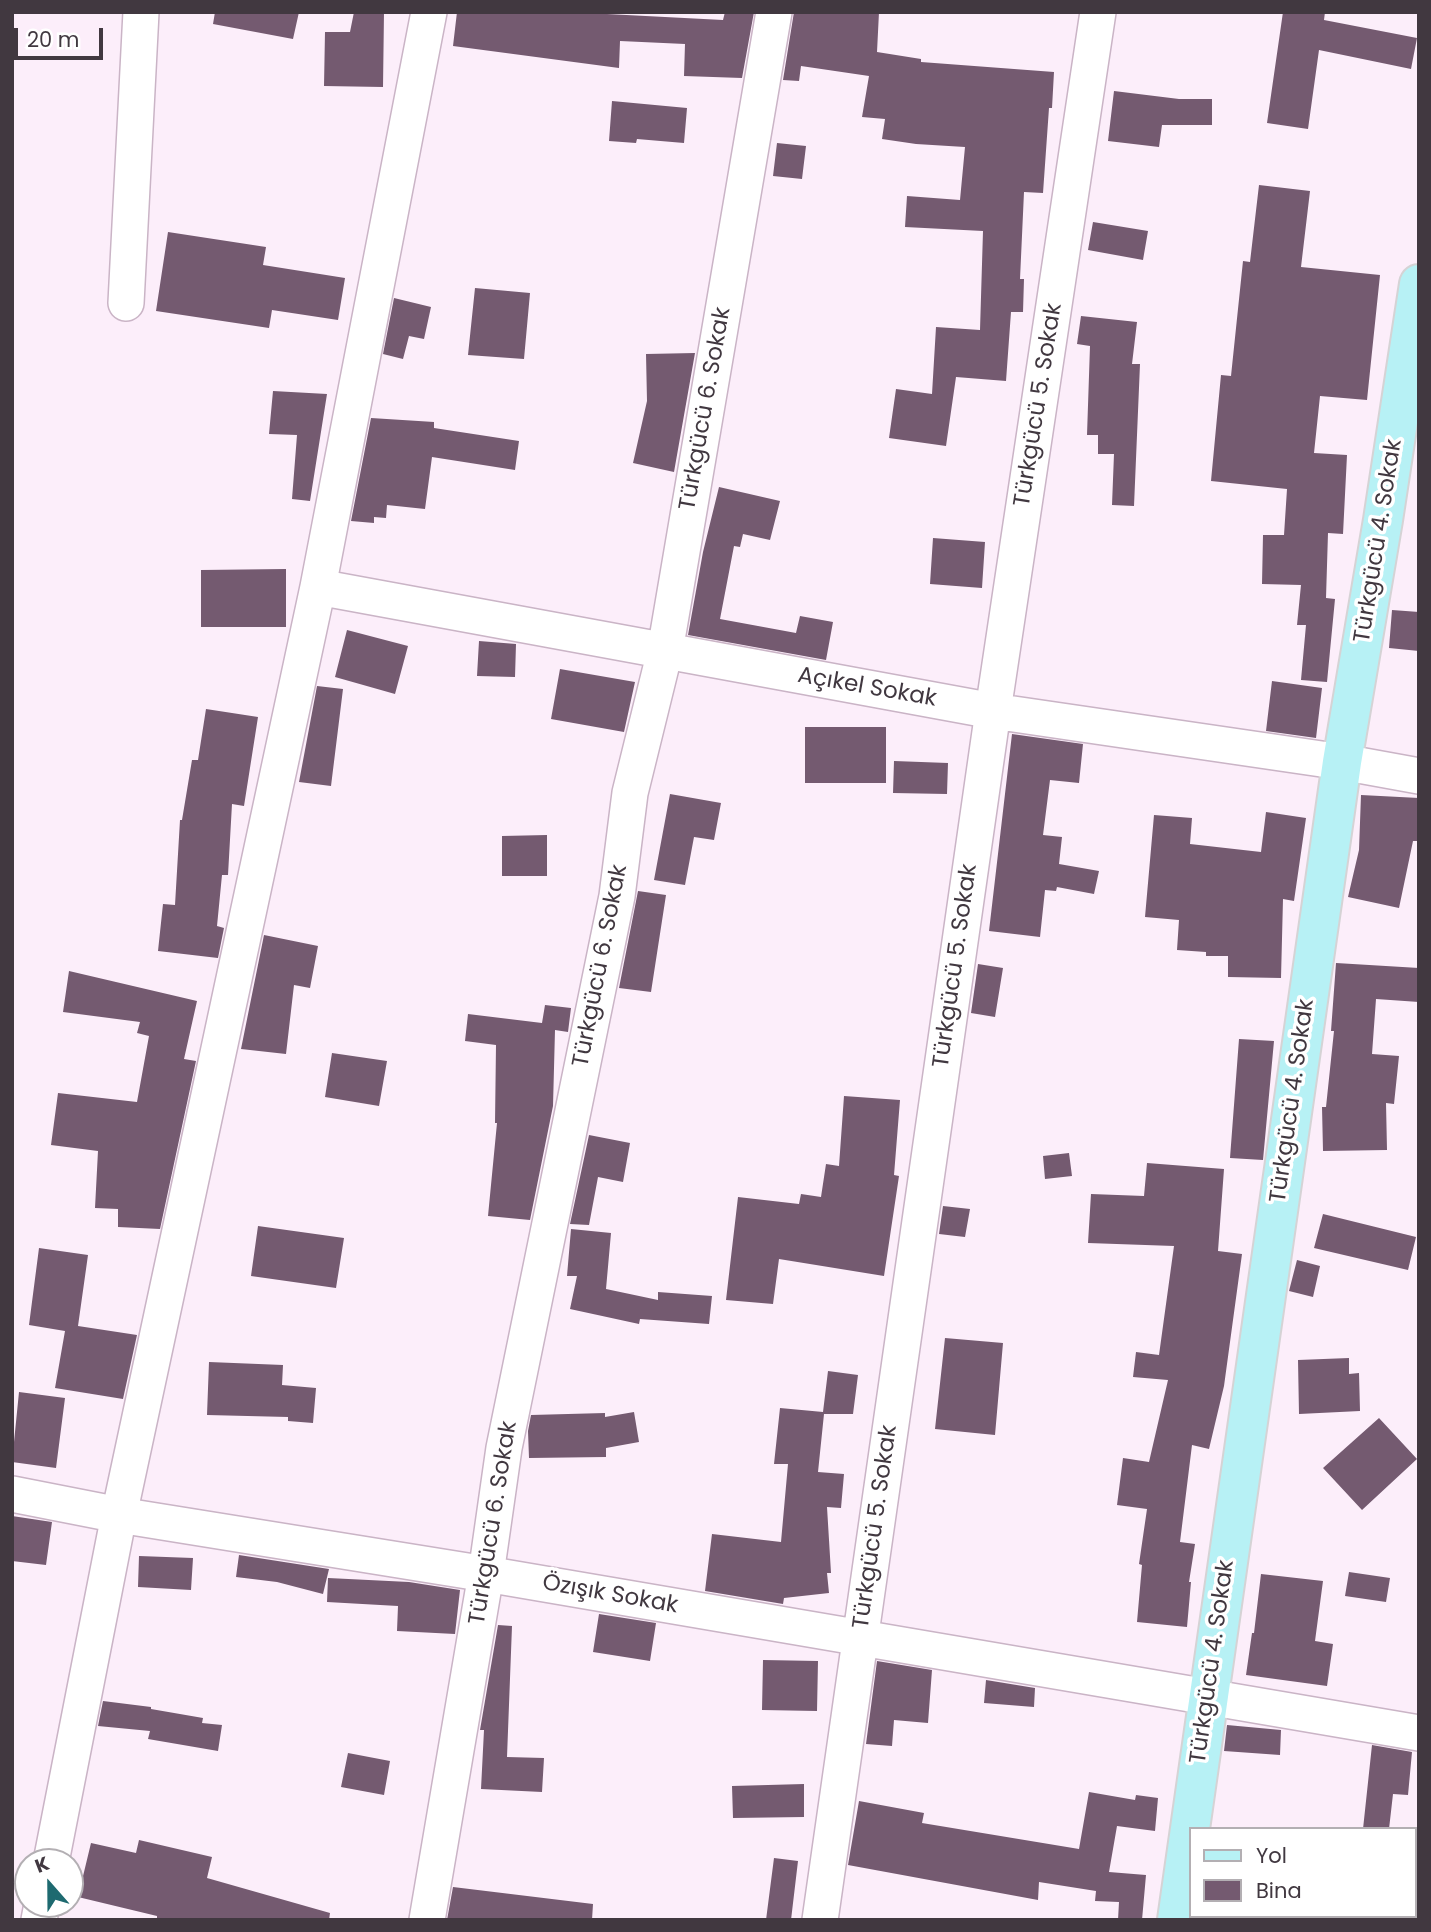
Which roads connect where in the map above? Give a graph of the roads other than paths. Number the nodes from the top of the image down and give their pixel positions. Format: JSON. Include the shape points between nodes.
{"nodes":[{"id":1,"x":141,"y":12,"type":"edge"},
{"id":2,"x":429,"y":12,"type":"edge"},
{"id":3,"x":774,"y":12,"type":"edge"},
{"id":4,"x":1098,"y":12,"type":"edge"},
{"id":5,"x":1419,"y":284,"type":"edge"},
{"id":6,"x":126,"y":303,"type":"dead end"},
{"id":7,"x":318,"y":587,"type":"junction"},
{"id":8,"x":665,"y":651,"type":"junction"},
{"id":9,"x":993,"y":711,"type":"junction"},
{"id":10,"x":1342,"y":762,"type":"junction"},
{"id":11,"x":1419,"y":776,"type":"edge"},
{"id":12,"x":12,"y":1494,"type":"edge"},
{"id":13,"x":118,"y":1515,"type":"junction"},
{"id":14,"x":486,"y":1574,"type":"junction"},
{"id":15,"x":860,"y":1638,"type":"junction"},
{"id":16,"x":1208,"y":1698,"type":"junction"},
{"id":17,"x":1419,"y":1733,"type":"edge"},
{"id":18,"x":54,"y":1848,"type":"edge"},
{"id":19,"x":427,"y":1920,"type":"edge"},
{"id":20,"x":820,"y":1920,"type":"edge"},
{"id":21,"x":1177,"y":1920,"type":"edge"}],
"edges":[{"from":1,"to":6,"type":"street"},
{"from":2,"to":7,"type":"street"},
{"from":3,"to":8,"type":"street","name":"Türkgücü 6. Sokak"},
{"from":4,"to":9,"type":"street","name":"Türkgücü 5. Sokak"},
{"from":5,"to":10,"type":"main road","name":"Türkgücü 4. Sokak"},
{"from":7,"to":8,"type":"street","name":"Açıkel Sokak"},
{"from":7,"to":13,"type":"street"},
{"from":8,"to":9,"type":"street","name":"Açıkel Sokak"},
{"from":8,"to":14,"type":"street","name":"Türkgücü 6. Sokak","via":[[630,793],[617,896],[504,1448]]},
{"from":9,"to":10,"type":"street","name":"Açıkel Sokak"},
{"from":9,"to":15,"type":"street","name":"Türkgücü 5. Sokak"},
{"from":10,"to":11,"type":"street","name":"Açıkel Sokak"},
{"from":10,"to":16,"type":"main road","name":"Türkgücü 4. Sokak"},
{"from":12,"to":13,"type":"street","name":"Özışık Sokak"},
{"from":13,"to":14,"type":"street","name":"Özışık Sokak"},
{"from":13,"to":18,"type":"street"},
{"from":14,"to":15,"type":"street","name":"Özışık Sokak"},
{"from":14,"to":19,"type":"street","name":"Türkgücü 6. Sokak"},
{"from":15,"to":16,"type":"street","name":"Özışık Sokak"},
{"from":15,"to":20,"type":"street","name":"Türkgücü 5. Sokak"},
{"from":16,"to":17,"type":"street","name":"Özışık Sokak"},
{"from":16,"to":21,"type":"main road","name":"Türkgücü 4. Sokak"}]}
